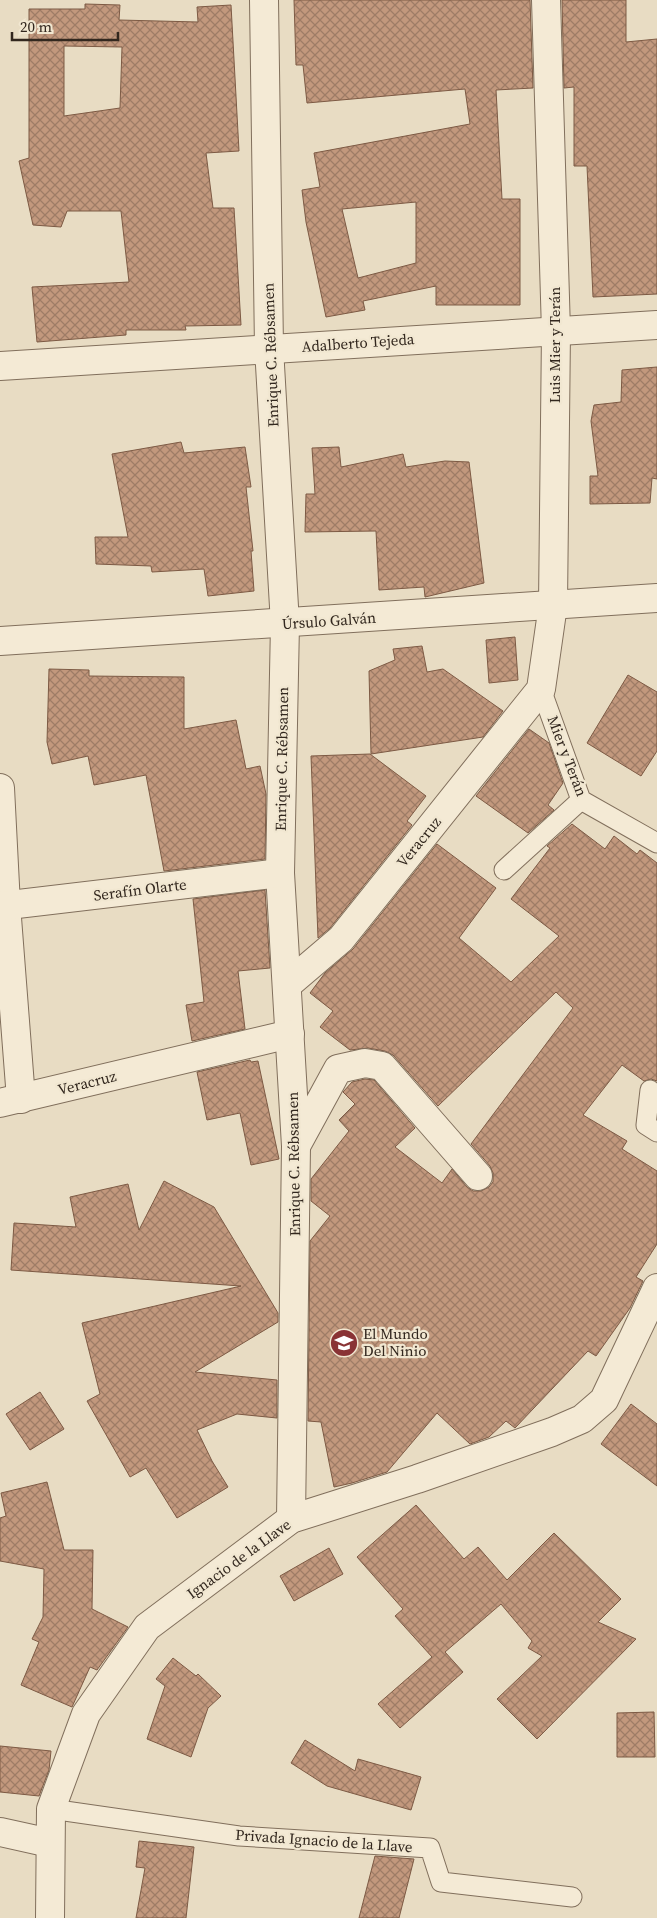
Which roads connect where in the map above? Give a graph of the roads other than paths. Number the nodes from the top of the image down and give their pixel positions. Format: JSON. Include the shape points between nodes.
{"nodes":[{"id":1,"x":264,"y":0,"type":"edge"},
{"id":2,"x":546,"y":0,"type":"edge"},
{"id":3,"x":657,"y":324,"type":"edge"},
{"id":4,"x":556,"y":331,"type":"junction"},
{"id":5,"x":269,"y":348,"type":"junction"},
{"id":6,"x":0,"y":366,"type":"edge"},
{"id":7,"x":657,"y":598,"type":"edge"},
{"id":8,"x":552,"y":605,"type":"junction"},
{"id":9,"x":285,"y":624,"type":"junction"},
{"id":10,"x":0,"y":641,"type":"edge"},
{"id":11,"x":542,"y":689,"type":"junction"},
{"id":12,"x":0,"y":788,"type":"edge"},
{"id":13,"x":581,"y":800,"type":"junction"},
{"id":14,"x":657,"y":842,"type":"edge"},
{"id":15,"x":504,"y":870,"type":"dead end"},
{"id":16,"x":280,"y":873,"type":"junction"},
{"id":17,"x":3,"y":906,"type":"edge"},
{"id":18,"x":287,"y":985,"type":"junction"},
{"id":19,"x":290,"y":1034,"type":"junction"},
{"id":20,"x":650,"y":1090,"type":"dead end"},
{"id":21,"x":10,"y":1101,"type":"edge"},
{"id":22,"x":657,"y":1132,"type":"edge"},
{"id":23,"x":296,"y":1146,"type":"junction"},
{"id":24,"x":478,"y":1176,"type":"dead end"},
{"id":25,"x":657,"y":1288,"type":"edge"},
{"id":26,"x":292,"y":1519,"type":"junction"},
{"id":27,"x":52,"y":1809,"type":"junction"},
{"id":28,"x":0,"y":1832,"type":"edge"},
{"id":29,"x":50,"y":1843,"type":"junction"},
{"id":30,"x":572,"y":1897,"type":"dead end"},
{"id":31,"x":50,"y":1918,"type":"edge"}],
"edges":[{"from":1,"to":5,"type":"street","name":"Enrique C. Rébsamen"},
{"from":2,"to":4,"type":"street","name":"Luis Mier y Terán"},
{"from":3,"to":4,"type":"street","name":"Adalberto Tejeda"},
{"from":4,"to":5,"type":"street","name":"Adalberto Tejeda"},
{"from":4,"to":8,"type":"street","name":"Luis Mier y Terán"},
{"from":5,"to":6,"type":"street","name":"Adalberto Tejeda"},
{"from":5,"to":9,"type":"street","name":"Enrique C. Rébsamen"},
{"from":7,"to":8,"type":"street","name":"Úrsulo Galván"},
{"from":8,"to":9,"type":"street","name":"Úrsulo Galván"},
{"from":8,"to":11,"type":"street","name":"Luis Mier y Terán"},
{"from":9,"to":10,"type":"street","name":"Úrsulo Galván"},
{"from":9,"to":16,"type":"street","name":"Enrique C. Rébsamen"},
{"from":11,"to":13,"type":"lane","name":"Mier y Terán"},
{"from":11,"to":18,"type":"street","name":"Veracruz","via":[[341,938]]},
{"from":12,"to":17,"type":"street"},
{"from":13,"to":14,"type":"lane","name":"Mier y Terán"},
{"from":13,"to":15,"type":"lane"},
{"from":16,"to":17,"type":"street","name":"Serafín Olarte"},
{"from":16,"to":18,"type":"street","name":"Enrique C. Rébsamen"},
{"from":17,"to":21,"type":"street"},
{"from":18,"to":19,"type":"street","name":"Enrique C. Rébsamen"},
{"from":19,"to":21,"type":"street","name":"Veracruz"},
{"from":19,"to":23,"type":"street","name":"Enrique C. Rébsamen"},
{"from":20,"to":22,"type":"lane","via":[[646,1125]]},
{"from":23,"to":24,"type":"street","via":[[338,1069],[365,1063],[382,1066]]},
{"from":23,"to":26,"type":"street","name":"Enrique C. Rébsamen"},
{"from":25,"to":26,"type":"street","name":"Ignacio de la Llave","via":[[604,1400],[582,1419],[426,1476]]},
{"from":26,"to":27,"type":"street","name":"Ignacio de la Llave","via":[[147,1627],[86,1714]]},
{"from":27,"to":29,"type":"street","name":"Ignacio de la Llave"},
{"from":27,"to":30,"type":"lane","name":"Privada Ignacio de la Llave","via":[[239,1836],[430,1848],[441,1882]]},
{"from":28,"to":29,"type":"street"},
{"from":29,"to":31,"type":"street","name":"Ignacio de la Llave"}]}
